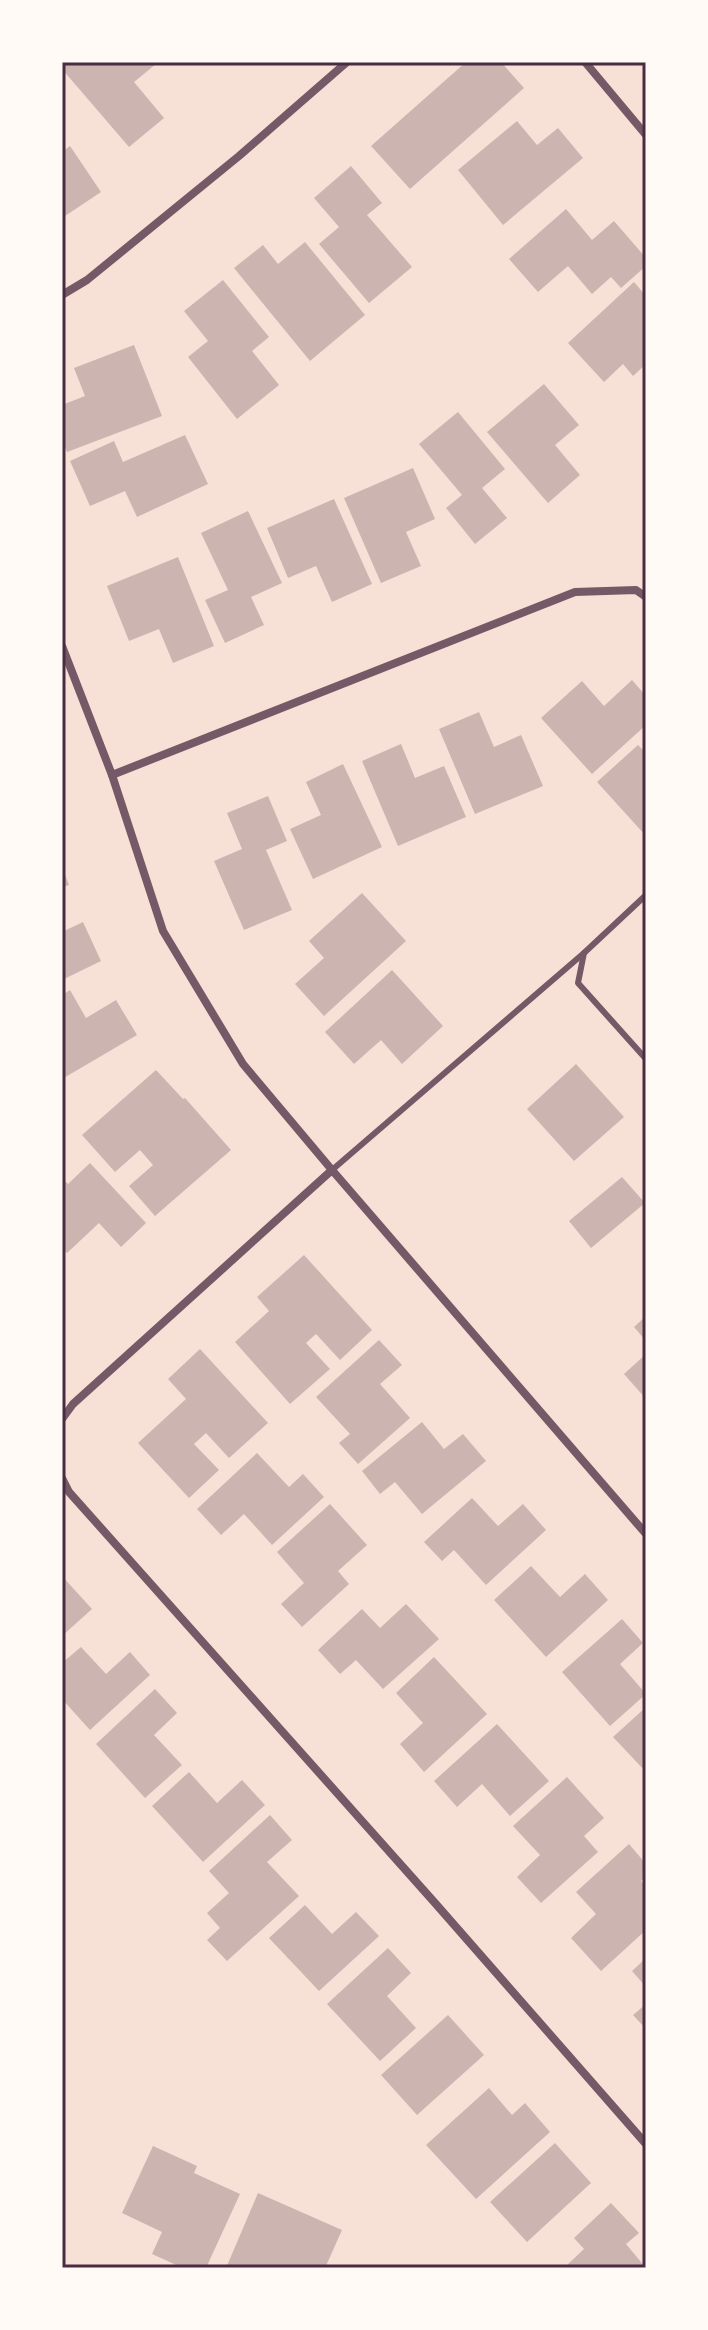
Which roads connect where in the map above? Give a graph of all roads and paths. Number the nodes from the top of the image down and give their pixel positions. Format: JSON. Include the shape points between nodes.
{"nodes":[{"id":1,"x":347,"y":62,"type":"edge"},
{"id":2,"x":585,"y":62,"type":"edge"},
{"id":3,"x":646,"y":135,"type":"edge"},
{"id":4,"x":62,"y":295,"type":"edge"},
{"id":5,"x":646,"y":597,"type":"edge"},
{"id":6,"x":62,"y":646,"type":"edge"},
{"id":7,"x":112,"y":775,"type":"junction"},
{"id":8,"x":646,"y":895,"type":"edge"},
{"id":9,"x":584,"y":953,"type":"junction"},
{"id":10,"x":646,"y":1059,"type":"edge"},
{"id":11,"x":332,"y":1170,"type":"junction"},
{"id":12,"x":62,"y":1419,"type":"edge"},
{"id":13,"x":62,"y":1478,"type":"edge"},
{"id":14,"x":646,"y":1534,"type":"edge"},
{"id":15,"x":646,"y":2144,"type":"edge"}],
"edges":[{"from":1,"to":4,"type":"street","via":[[239,156]]},
{"from":2,"to":3,"type":"street"},
{"from":5,"to":7,"type":"street","via":[[636,590],[575,592]]},
{"from":6,"to":7,"type":"street"},
{"from":7,"to":11,"type":"street","via":[[163,931],[243,1064]]},
{"from":8,"to":9,"type":"lane"},
{"from":9,"to":10,"type":"lane","via":[[578,983]]},
{"from":9,"to":11,"type":"lane"},
{"from":11,"to":12,"type":"street"},
{"from":11,"to":14,"type":"street"},
{"from":13,"to":15,"type":"street"}]}
